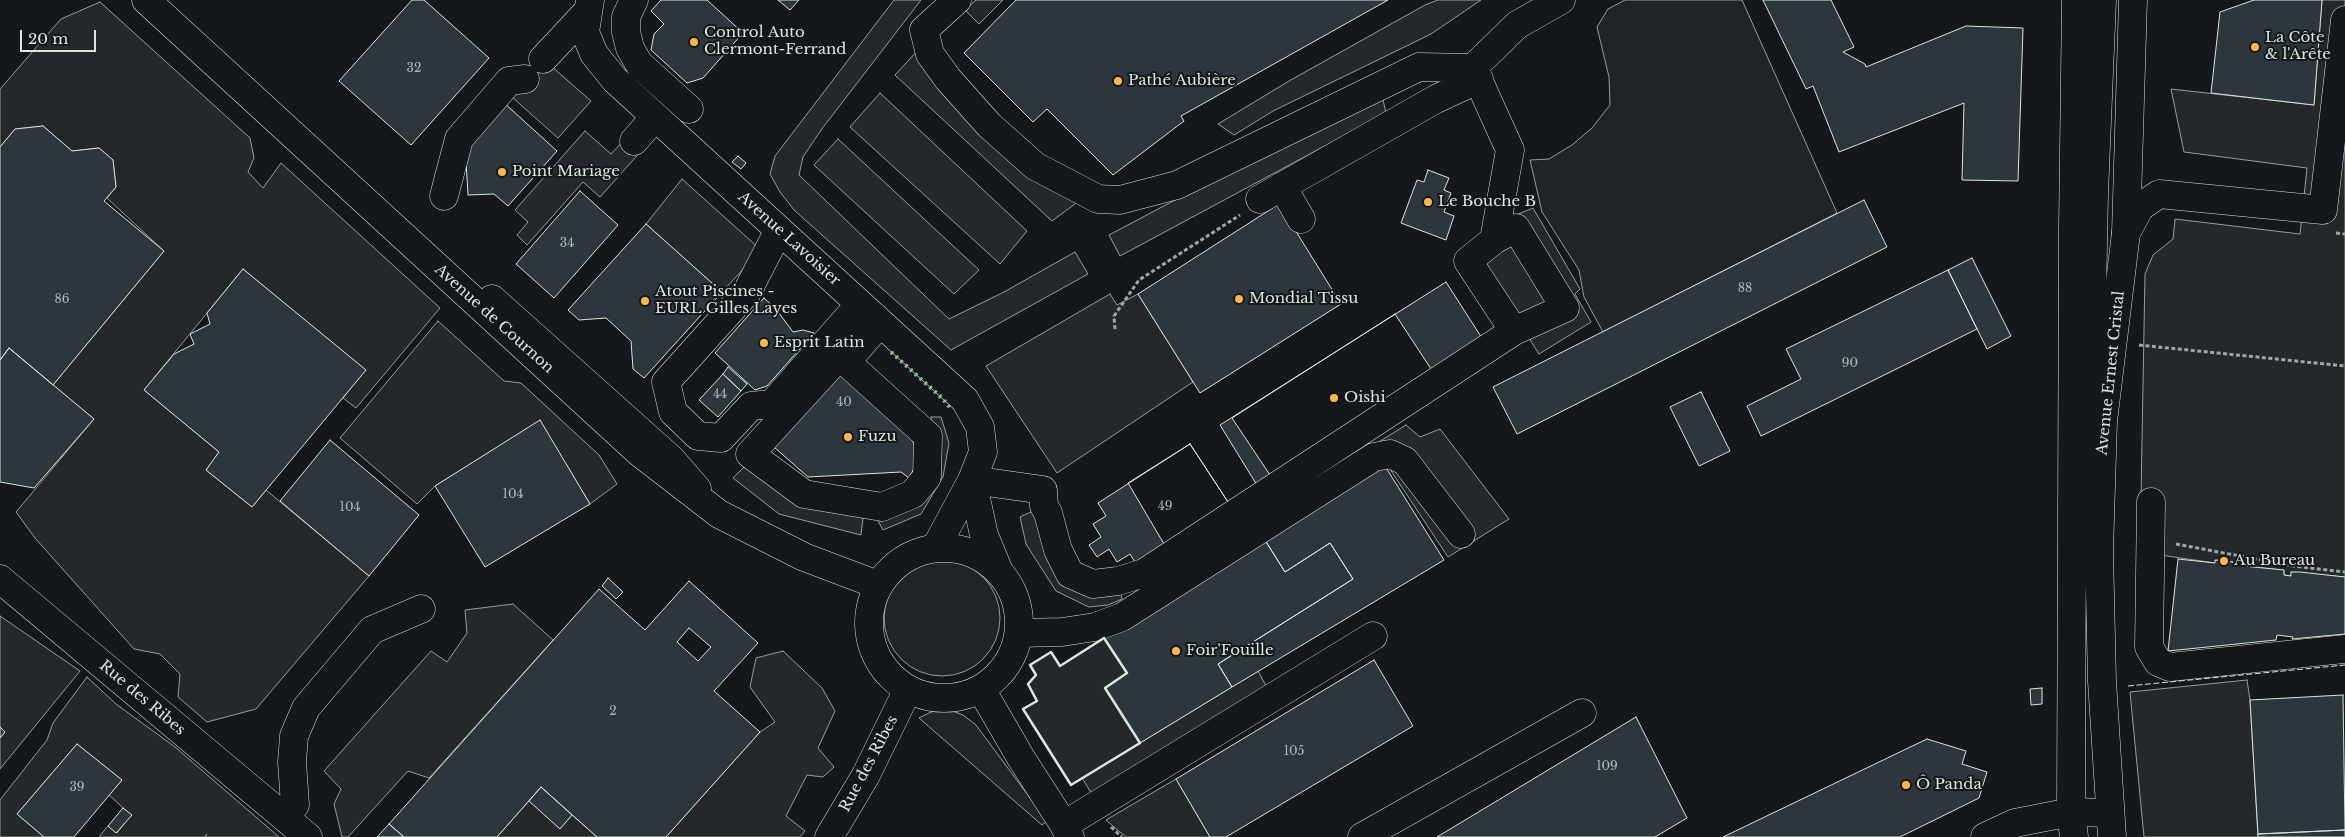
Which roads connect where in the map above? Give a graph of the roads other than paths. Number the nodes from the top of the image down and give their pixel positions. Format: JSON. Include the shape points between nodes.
{"nodes":[{"id":1,"x":146,"y":0,"type":"edge"},
{"id":2,"x":157,"y":0,"type":"edge"},
{"id":3,"x":634,"y":0,"type":"edge"},
{"id":4,"x":957,"y":0,"type":"edge"},
{"id":5,"x":1561,"y":0,"type":"edge"},
{"id":6,"x":2076,"y":0,"type":"edge"},
{"id":7,"x":2102,"y":0,"type":"edge"},
{"id":8,"x":2133,"y":0,"type":"edge"},
{"id":9,"x":589,"y":6,"type":"edge"},
{"id":10,"x":2345,"y":20,"type":"edge"},
{"id":11,"x":543,"y":58,"type":"dead end"},
{"id":12,"x":1476,"y":73,"type":"junction"},
{"id":13,"x":525,"y":78,"type":"dead end"},
{"id":14,"x":689,"y":109,"type":"dead end"},
{"id":15,"x":656,"y":117,"type":"junction"},
{"id":16,"x":634,"y":142,"type":"dead end"},
{"id":17,"x":2128,"y":150,"type":"junction"},
{"id":18,"x":2159,"y":194,"type":"junction"},
{"id":19,"x":444,"y":196,"type":"dead end"},
{"id":20,"x":1300,"y":219,"type":"dead end"},
{"id":21,"x":779,"y":230,"type":"junction"},
{"id":22,"x":2126,"y":233,"type":"junction"},
{"id":23,"x":1494,"y":240,"type":"junction"},
{"id":24,"x":871,"y":315,"type":"junction"},
{"id":25,"x":1514,"y":331,"type":"junction"},
{"id":26,"x":972,"y":480,"type":"junction"},
{"id":27,"x":2151,"y":502,"type":"dead end"},
{"id":28,"x":719,"y":514,"type":"junction"},
{"id":29,"x":1461,"y":534,"type":"dead end"},
{"id":30,"x":936,"y":547,"type":"junction"},
{"id":31,"x":998,"y":570,"type":"junction"},
{"id":32,"x":0,"y":579,"type":"edge"},
{"id":33,"x":878,"y":585,"type":"junction"},
{"id":34,"x":421,"y":609,"type":"dead end"},
{"id":35,"x":1019,"y":633,"type":"junction"},
{"id":36,"x":1372,"y":636,"type":"dead end"},
{"id":37,"x":2345,"y":649,"type":"edge"},
{"id":38,"x":908,"y":689,"type":"junction"},
{"id":39,"x":981,"y":689,"type":"junction"},
{"id":40,"x":1582,"y":713,"type":"dead end"},
{"id":41,"x":285,"y":817,"type":"junction"},
{"id":42,"x":2072,"y":824,"type":"edge"},
{"id":43,"x":2106,"y":825,"type":"edge"},
{"id":44,"x":1070,"y":833,"type":"edge"},
{"id":45,"x":308,"y":837,"type":"edge"},
{"id":46,"x":828,"y":837,"type":"edge"},
{"id":47,"x":1362,"y":837,"type":"edge"},
{"id":48,"x":1985,"y":837,"type":"edge"}],
"edges":[{"from":1,"to":28,"type":"main road","name":"Avenue de Cournon","via":[[640,453]]},
{"from":2,"to":28,"type":"main road","via":[[671,459]]},
{"from":3,"to":14,"type":"main road","via":[[626,17],[630,48],[639,64]]},
{"from":4,"to":12,"type":"main road","via":[[924,30],[930,54],[989,125],[1035,166],[1098,199],[1120,200],[1177,185],[1419,67]]},
{"from":5,"to":12,"type":"main road","via":[[1517,25]]},
{"from":6,"to":42,"type":"main road","name":"Avenue Ernest Cristal"},
{"from":7,"to":43,"type":"main road","via":[[2086,516],[2088,665]]},
{"from":8,"to":17,"type":"main road","name":"Avenue Ernest Cristal"},
{"from":9,"to":11,"type":"main road"},
{"from":9,"to":15,"type":"main road","name":"Avenue Lavoisier","via":[[585,32],[594,54],[615,80]]},
{"from":10,"to":18,"type":"main road","via":[[2323,210]]},
{"from":12,"to":20,"type":"main road","via":[[1271,192]]},
{"from":12,"to":23,"type":"main road","via":[[1510,150]]},
{"from":13,"to":19,"type":"main road","via":[[509,81],[459,139]]},
{"from":15,"to":16,"type":"main road"},
{"from":15,"to":21,"type":"main road","name":"Avenue Lavoisier"},
{"from":17,"to":18,"type":"main road","via":[[2141,177]]},
{"from":17,"to":22,"type":"main road","name":"Avenue Ernest Cristal"},
{"from":18,"to":22,"type":"main road","via":[[2140,207]]},
{"from":21,"to":24,"type":"main road","name":"Avenue Lavoisier"},
{"from":21,"to":24,"type":"main road","via":[[747,292],[666,382],[673,412],[698,436],[721,438],[751,406],[772,404]]},
{"from":22,"to":43,"type":"main road","name":"Avenue Ernest Cristal","via":[[2103,421],[2100,531]]},
{"from":23,"to":25,"type":"main road","via":[[1468,262]]},
{"from":23,"to":25,"type":"main road","via":[[1516,228],[1565,308]]},
{"from":24,"to":24,"type":"main road","via":[[750,454],[804,494],[882,507],[913,494],[927,477],[928,436],[846,362]]},
{"from":24,"to":26,"type":"main road","name":"Avenue Lavoisier","via":[[965,400],[980,427],[983,452]]},
{"from":25,"to":26,"type":"main road","via":[[1144,573],[1118,581],[1093,584],[1070,574],[1058,550],[1044,506],[1043,490]]},
{"from":26,"to":30,"type":"main road","name":"Avenue Lavoisier"},
{"from":26,"to":31,"type":"main road","via":[[984,535]]},
{"from":27,"to":37,"type":"main road","via":[[2149,647],[2158,662],[2170,668]]},
{"from":28,"to":33,"type":"main road","name":"Avenue de Cournon","via":[[804,557]]},
{"from":29,"to":35,"type":"main road","via":[[1405,461],[1390,454],[1374,457],[1122,617],[1094,627],[1062,632]]},
{"from":30,"to":31,"type":"main road","via":[[969,551]]},
{"from":30,"to":33,"type":"main road","via":[[903,559]]},
{"from":31,"to":35,"type":"main road","via":[[1016,599]]},
{"from":32,"to":41,"type":"main road","name":"Rue des Ribes"},
{"from":33,"to":38,"type":"main road","via":[[868,613],[871,643],[885,670]]},
{"from":34,"to":41,"type":"main road","via":[[372,630],[306,708],[294,736],[295,805]]},
{"from":35,"to":39,"type":"main road","via":[[1006,666]]},
{"from":36,"to":44,"type":"main road"},
{"from":38,"to":39,"type":"main road","via":[[932,698],[957,697]]},
{"from":38,"to":46,"type":"main road","name":"Rue des Ribes","via":[[866,775]]},
{"from":39,"to":44,"type":"main road"},
{"from":40,"to":47,"type":"main road"},
{"from":41,"to":45,"type":"main road","name":"Rue des Ribes"},
{"from":42,"to":43,"type":"main road"},
{"from":42,"to":48,"type":"main road","via":[[2015,823]]}]}
